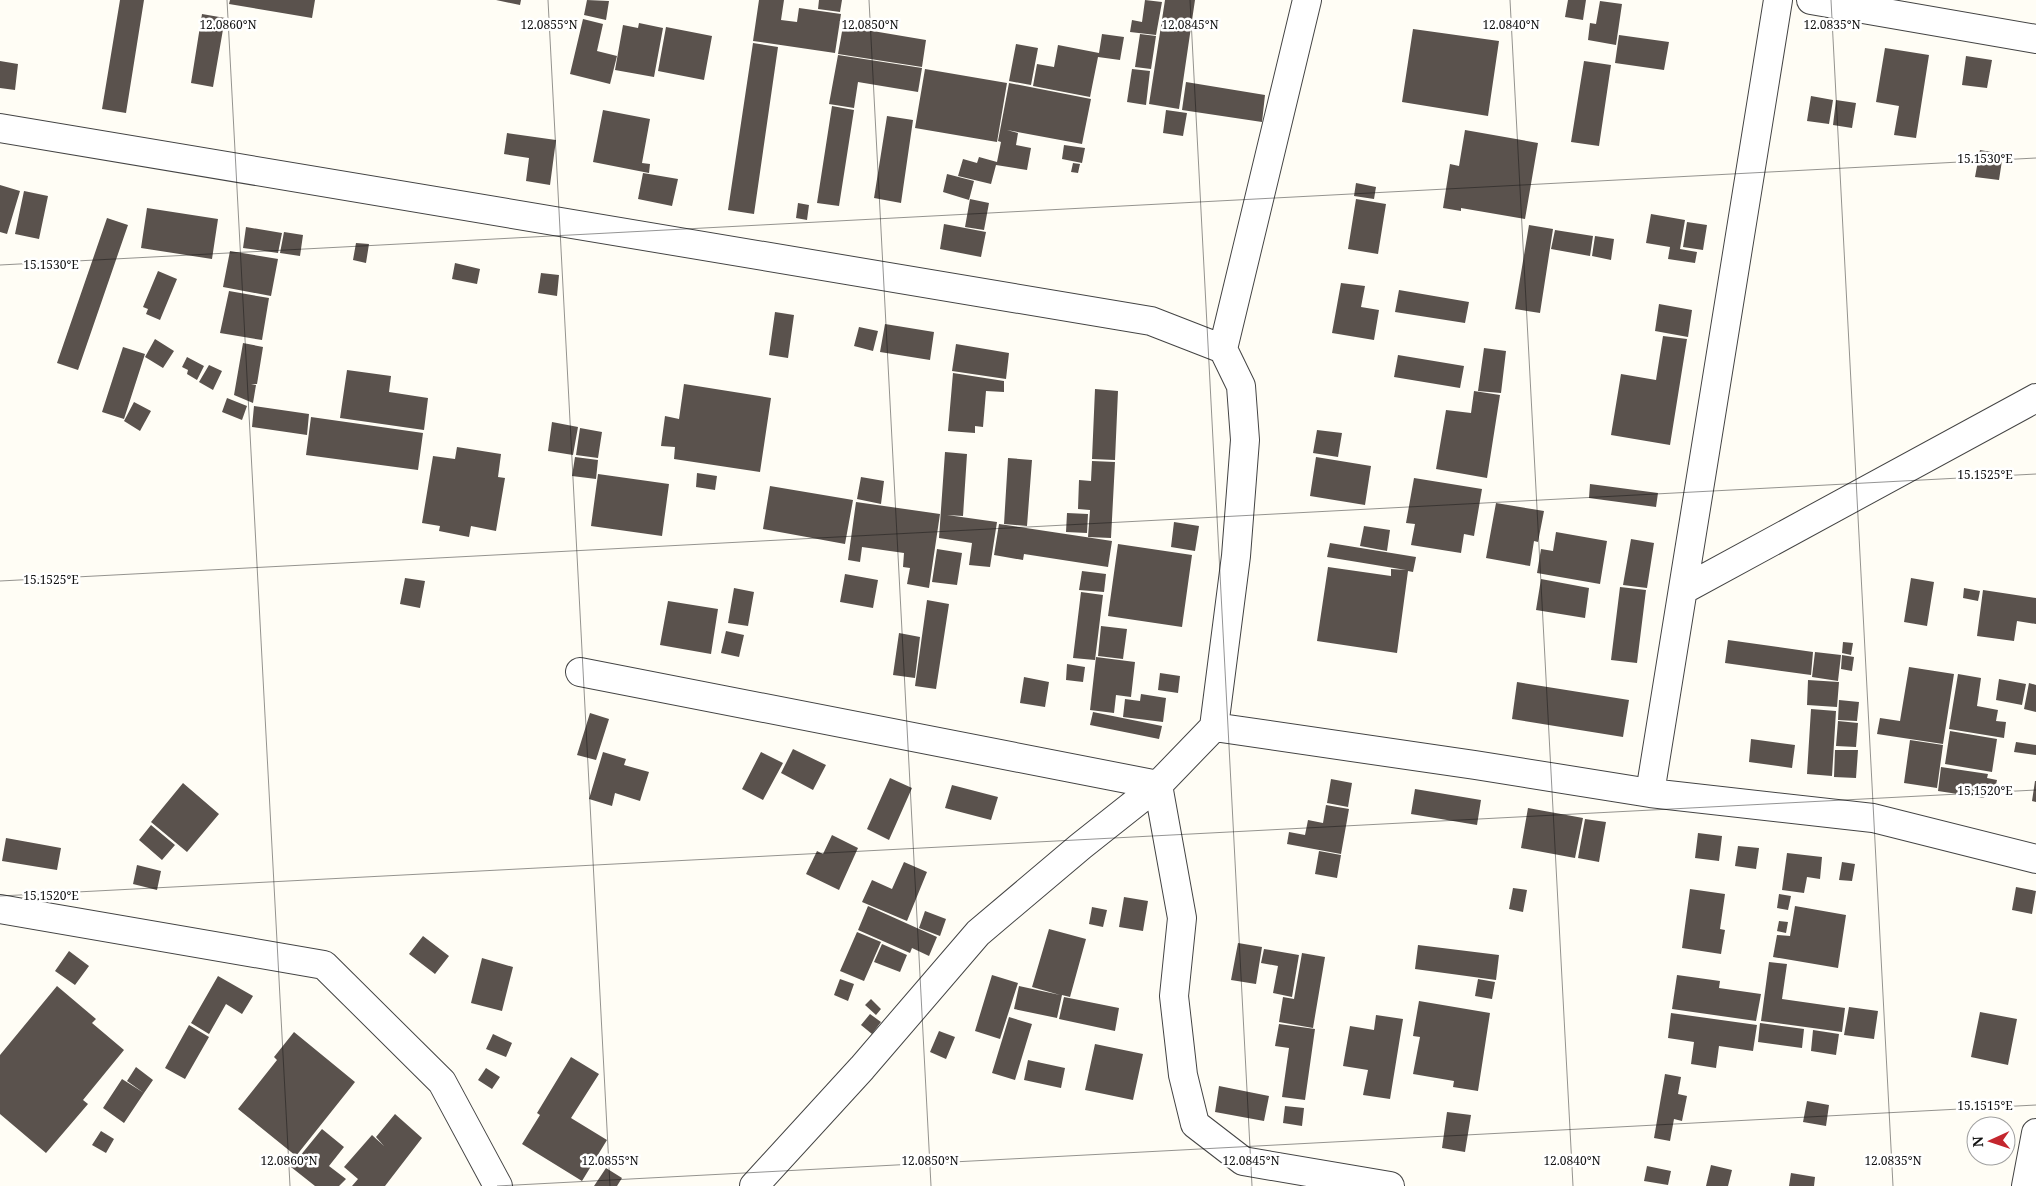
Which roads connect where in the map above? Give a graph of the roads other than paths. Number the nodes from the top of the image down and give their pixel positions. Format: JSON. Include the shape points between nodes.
{"nodes":[{"id":1,"x":1307,"y":0,"type":"edge"},
{"id":2,"x":1778,"y":0,"type":"edge"},
{"id":3,"x":1811,"y":0,"type":"edge"},
{"id":4,"x":2036,"y":39,"type":"edge"},
{"id":5,"x":0,"y":128,"type":"edge"},
{"id":6,"x":1223,"y":349,"type":"junction"},
{"id":7,"x":2036,"y":398,"type":"edge"},
{"id":8,"x":1683,"y":590,"type":"junction"},
{"id":9,"x":580,"y":672,"type":"dead end"},
{"id":10,"x":1214,"y":727,"type":"junction"},
{"id":11,"x":1158,"y":785,"type":"junction"},
{"id":12,"x":1650,"y":793,"type":"junction"},
{"id":13,"x":2036,"y":859,"type":"edge"},
{"id":14,"x":0,"y":909,"type":"edge"},
{"id":15,"x":2036,"y":1133,"type":"edge"},
{"id":16,"x":498,"y":1186,"type":"edge"},
{"id":17,"x":754,"y":1186,"type":"edge"},
{"id":18,"x":1390,"y":1186,"type":"edge"},
{"id":19,"x":2026,"y":1186,"type":"edge"}],
"edges":[{"from":1,"to":6,"type":"street"},
{"from":2,"to":8,"type":"street"},
{"from":3,"to":4,"type":"street"},
{"from":5,"to":6,"type":"street","via":[[1151,321]]},
{"from":6,"to":10,"type":"street","via":[[1241,386],[1245,440],[1236,556]]},
{"from":7,"to":8,"type":"street"},
{"from":8,"to":12,"type":"street"},
{"from":9,"to":11,"type":"street"},
{"from":10,"to":11,"type":"street"},
{"from":10,"to":12,"type":"street"},
{"from":11,"to":17,"type":"street","via":[[978,934]]},
{"from":11,"to":18,"type":"street","via":[[1182,918],[1174,996],[1183,1075],[1195,1124],[1244,1161]]},
{"from":12,"to":13,"type":"street","via":[[1874,818]]},
{"from":14,"to":16,"type":"street","via":[[324,965],[442,1082]]},
{"from":15,"to":19,"type":"street"}]}
